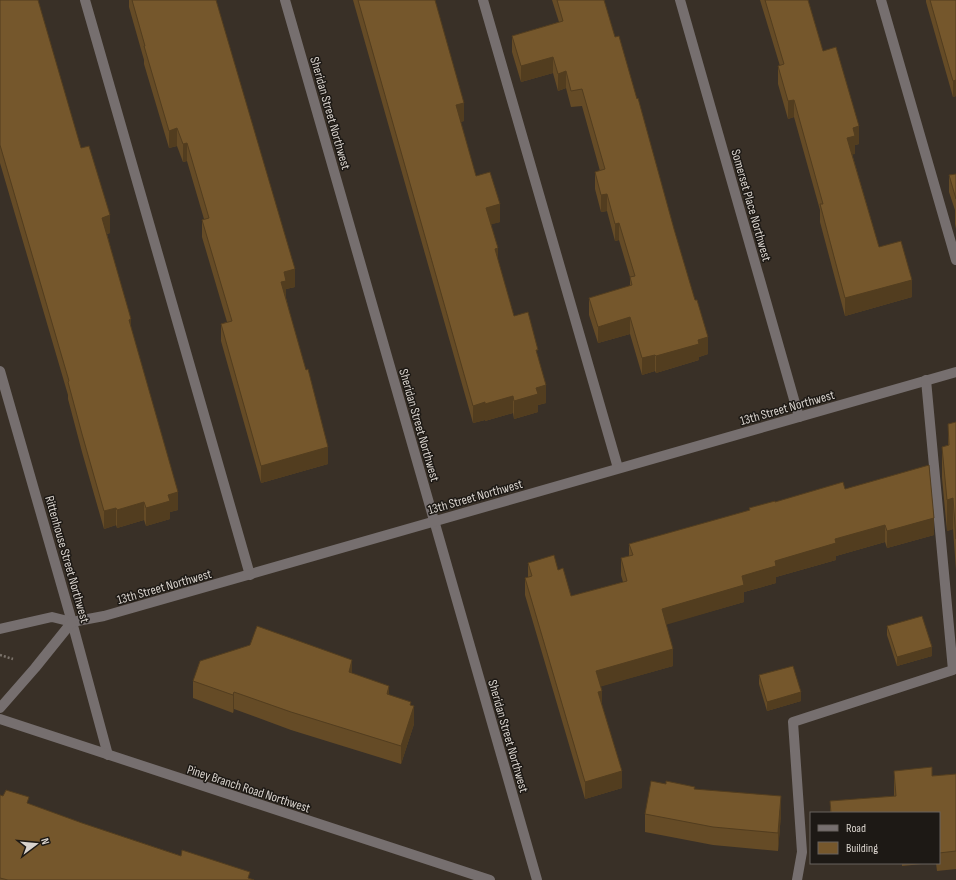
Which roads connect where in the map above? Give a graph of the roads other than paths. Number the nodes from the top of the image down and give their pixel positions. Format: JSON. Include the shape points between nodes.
{"nodes":[{"id":1,"x":85,"y":0,"type":"edge"},
{"id":2,"x":285,"y":0,"type":"edge"},
{"id":3,"x":484,"y":0,"type":"edge"},
{"id":4,"x":680,"y":0,"type":"edge"},
{"id":5,"x":881,"y":0,"type":"edge"},
{"id":6,"x":956,"y":260,"type":"edge"},
{"id":7,"x":0,"y":371,"type":"edge"},
{"id":8,"x":956,"y":372,"type":"edge"},
{"id":9,"x":926,"y":380,"type":"junction"},
{"id":10,"x":799,"y":416,"type":"junction"},
{"id":11,"x":618,"y":468,"type":"junction"},
{"id":12,"x":434,"y":522,"type":"junction"},
{"id":13,"x":250,"y":575,"type":"junction"},
{"id":14,"x":72,"y":622,"type":"junction"},
{"id":15,"x":0,"y":629,"type":"edge"},
{"id":16,"x":0,"y":708,"type":"edge"},
{"id":17,"x":0,"y":719,"type":"edge"},
{"id":18,"x":108,"y":755,"type":"junction"},
{"id":19,"x":490,"y":880,"type":"edge"},
{"id":20,"x":537,"y":880,"type":"edge"},
{"id":21,"x":797,"y":880,"type":"edge"}],
"edges":[{"from":1,"to":13,"type":"street"},
{"from":2,"to":12,"type":"street","name":"Sheridan Street Northwest"},
{"from":3,"to":11,"type":"street"},
{"from":4,"to":10,"type":"street","name":"Somerset Place Northwest"},
{"from":5,"to":6,"type":"street"},
{"from":7,"to":14,"type":"street","name":"Rittenhouse Street Northwest"},
{"from":8,"to":9,"type":"street","name":"13th Street Northwest"},
{"from":9,"to":10,"type":"street","name":"13th Street Northwest"},
{"from":9,"to":21,"type":"street","via":[[953,670],[793,722],[802,852]]},
{"from":10,"to":11,"type":"street","name":"13th Street Northwest"},
{"from":11,"to":12,"type":"street","name":"13th Street Northwest"},
{"from":12,"to":13,"type":"street","name":"13th Street Northwest"},
{"from":12,"to":20,"type":"street","name":"Sheridan Street Northwest"},
{"from":13,"to":14,"type":"street","name":"13th Street Northwest","via":[[104,616]]},
{"from":14,"to":15,"type":"street","name":"13th Street Northwest","via":[[52,617]]},
{"from":14,"to":16,"type":"street"},
{"from":14,"to":18,"type":"street","name":"Rittenhouse Street Northwest"},
{"from":17,"to":18,"type":"street","name":"Piney Branch Road Northwest"},
{"from":18,"to":19,"type":"street","name":"Piney Branch Road Northwest"}]}
